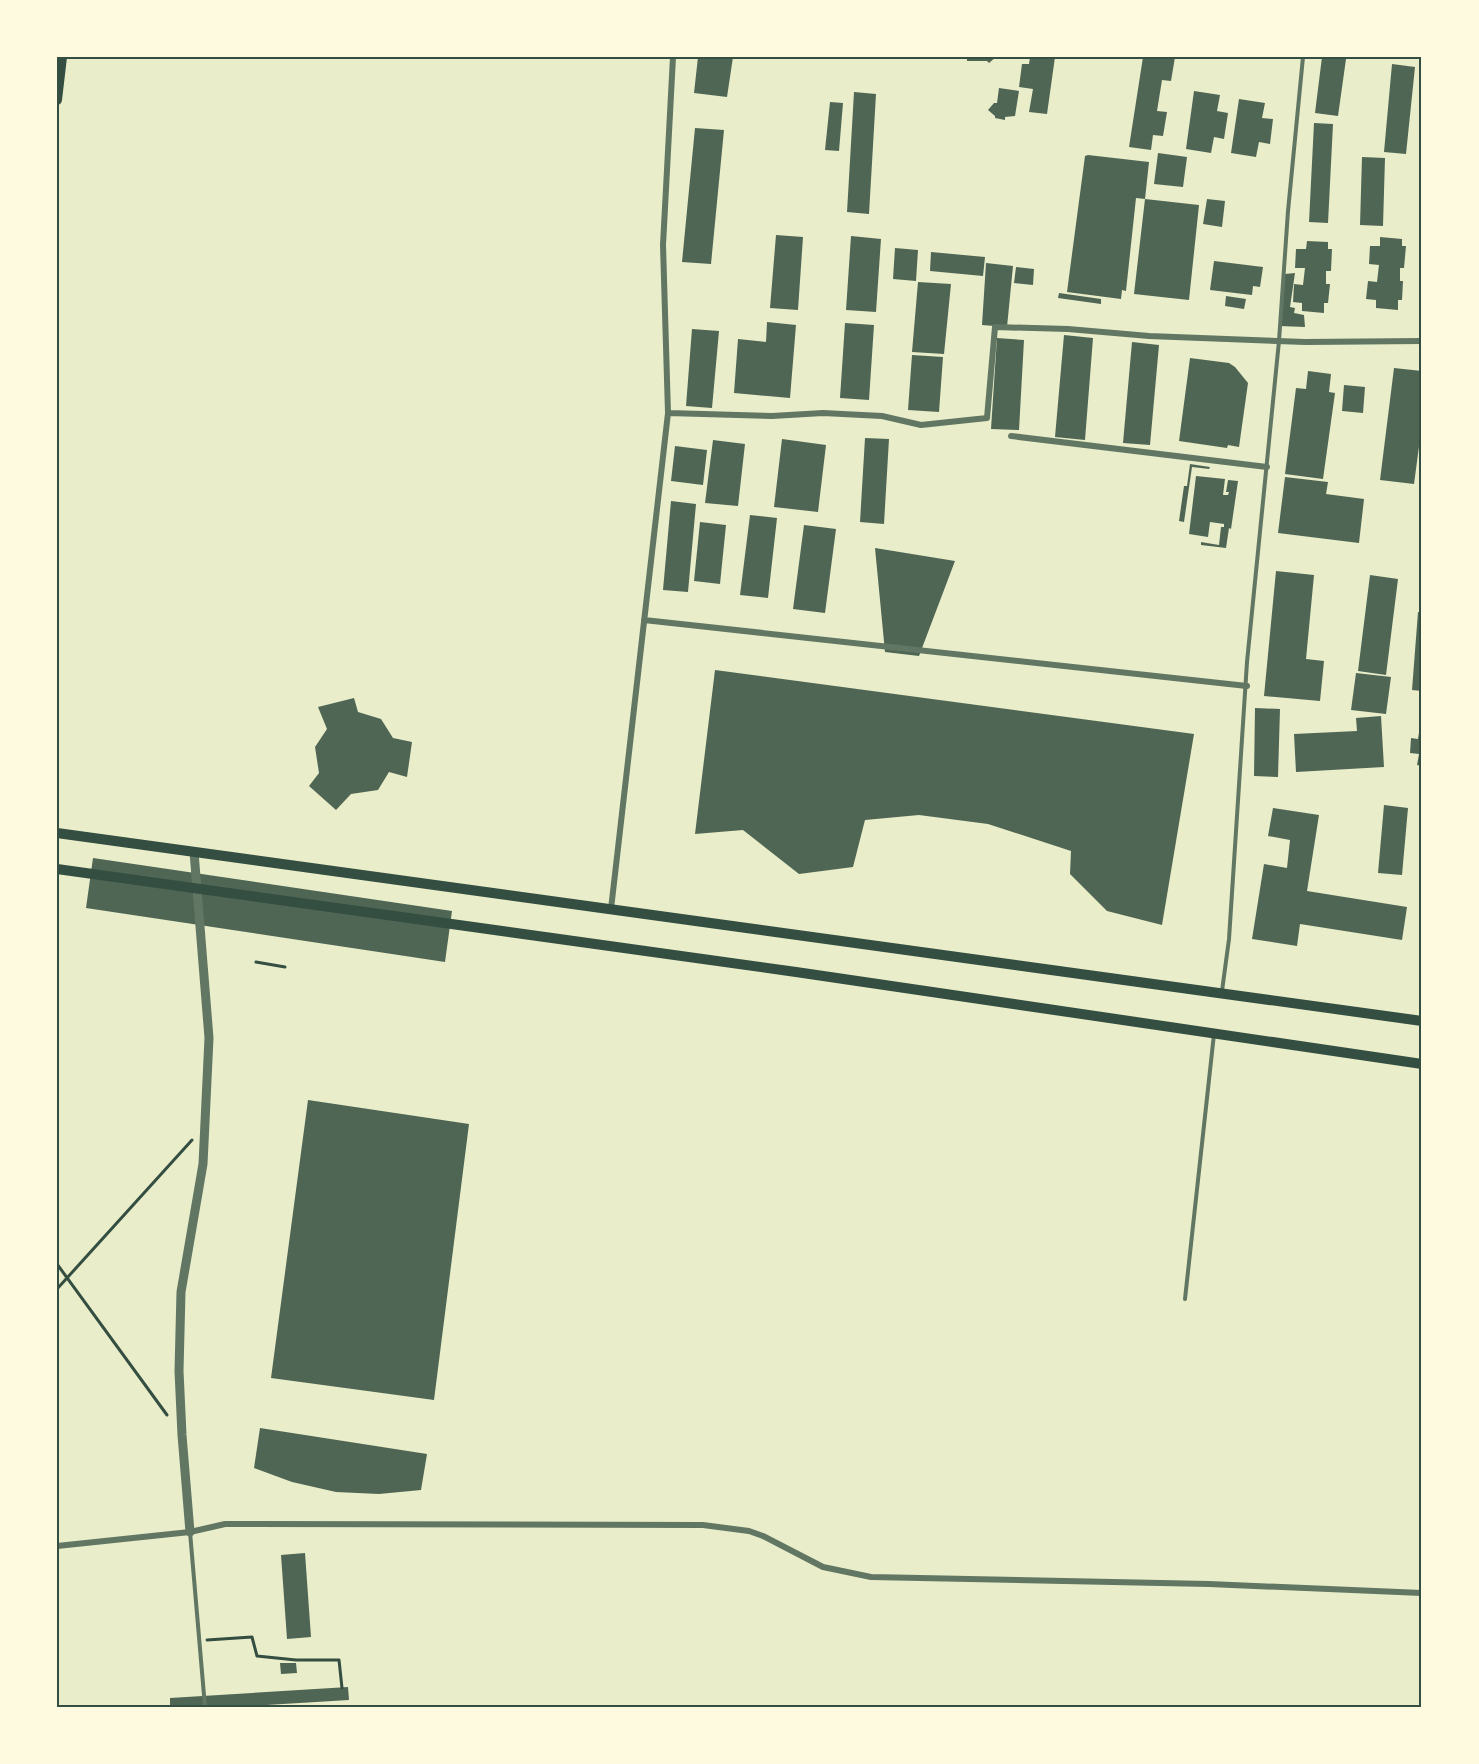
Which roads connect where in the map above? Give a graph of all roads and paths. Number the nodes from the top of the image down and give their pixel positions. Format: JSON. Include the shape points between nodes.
{"nodes":[{"id":1,"x":62,"y":57,"type":"edge"},
{"id":2,"x":673,"y":57,"type":"edge"},
{"id":3,"x":1303,"y":57,"type":"edge"},
{"id":4,"x":57,"y":100,"type":"edge"},
{"id":5,"x":1279,"y":340,"type":"junction"},
{"id":6,"x":1422,"y":341,"type":"edge"},
{"id":7,"x":668,"y":413,"type":"junction"},
{"id":8,"x":1011,"y":436,"type":"dead end"},
{"id":9,"x":1267,"y":467,"type":"junction"},
{"id":10,"x":644,"y":620,"type":"junction"},
{"id":11,"x":1247,"y":686,"type":"junction"},
{"id":12,"x":57,"y":833,"type":"edge"},
{"id":13,"x":194,"y":852,"type":"junction"},
{"id":14,"x":57,"y":869,"type":"edge"},
{"id":15,"x":198,"y":890,"type":"junction"},
{"id":16,"x":611,"y":909,"type":"junction"},
{"id":17,"x":256,"y":963,"type":"dead end"},
{"id":18,"x":285,"y":967,"type":"dead end"},
{"id":19,"x":1221,"y":993,"type":"junction"},
{"id":20,"x":1422,"y":1021,"type":"edge"},
{"id":21,"x":1214,"y":1034,"type":"junction"},
{"id":22,"x":1422,"y":1064,"type":"edge"},
{"id":23,"x":205,"y":1125,"type":"junction"},
{"id":24,"x":57,"y":1264,"type":"edge"},
{"id":25,"x":68,"y":1278,"type":"junction"},
{"id":26,"x":57,"y":1289,"type":"edge"},
{"id":27,"x":1185,"y":1299,"type":"dead end"},
{"id":28,"x":182,"y":1435,"type":"junction"},
{"id":29,"x":190,"y":1532,"type":"junction"},
{"id":30,"x":57,"y":1546,"type":"edge"},
{"id":31,"x":1422,"y":1593,"type":"edge"},
{"id":32,"x":200,"y":1640,"type":"junction"},
{"id":33,"x":342,"y":1688,"type":"dead end"},
{"id":34,"x":205,"y":1707,"type":"edge"}],
"edges":[{"from":1,"to":4,"type":"main road"},
{"from":2,"to":7,"type":"street","via":[[663,245]]},
{"from":3,"to":5,"type":"lane"},
{"from":5,"to":6,"type":"street"},
{"from":5,"to":7,"type":"street","via":[[995,327],[987,418],[921,425],[882,416],[823,413]]},
{"from":5,"to":9,"type":"lane"},
{"from":7,"to":10,"type":"street"},
{"from":8,"to":9,"type":"street"},
{"from":9,"to":11,"type":"lane"},
{"from":10,"to":11,"type":"street"},
{"from":10,"to":16,"type":"street"},
{"from":11,"to":19,"type":"lane","via":[[1229,939]]},
{"from":12,"to":13,"type":"main road"},
{"from":13,"to":15,"type":"street"},
{"from":13,"to":16,"type":"main road"},
{"from":14,"to":15,"type":"main road"},
{"from":15,"to":21,"type":"main road"},
{"from":15,"to":23,"type":"street","via":[[209,1038]]},
{"from":16,"to":19,"type":"main road"},
{"from":17,"to":18,"type":"path"},
{"from":19,"to":20,"type":"main road"},
{"from":21,"to":22,"type":"main road"},
{"from":21,"to":27,"type":"lane"},
{"from":23,"to":25,"type":"path"},
{"from":23,"to":28,"type":"street","via":[[203,1164],[181,1292]]},
{"from":24,"to":25,"type":"path"},
{"from":25,"to":26,"type":"path"},
{"from":25,"to":28,"type":"path"},
{"from":28,"to":29,"type":"street"},
{"from":29,"to":30,"type":"street"},
{"from":29,"to":31,"type":"street","via":[[225,1524],[703,1525],[749,1531],[824,1567],[871,1577]]},
{"from":29,"to":32,"type":"lane"},
{"from":32,"to":33,"type":"path","via":[[252,1637],[257,1656],[339,1660]]},
{"from":32,"to":34,"type":"lane"}]}
